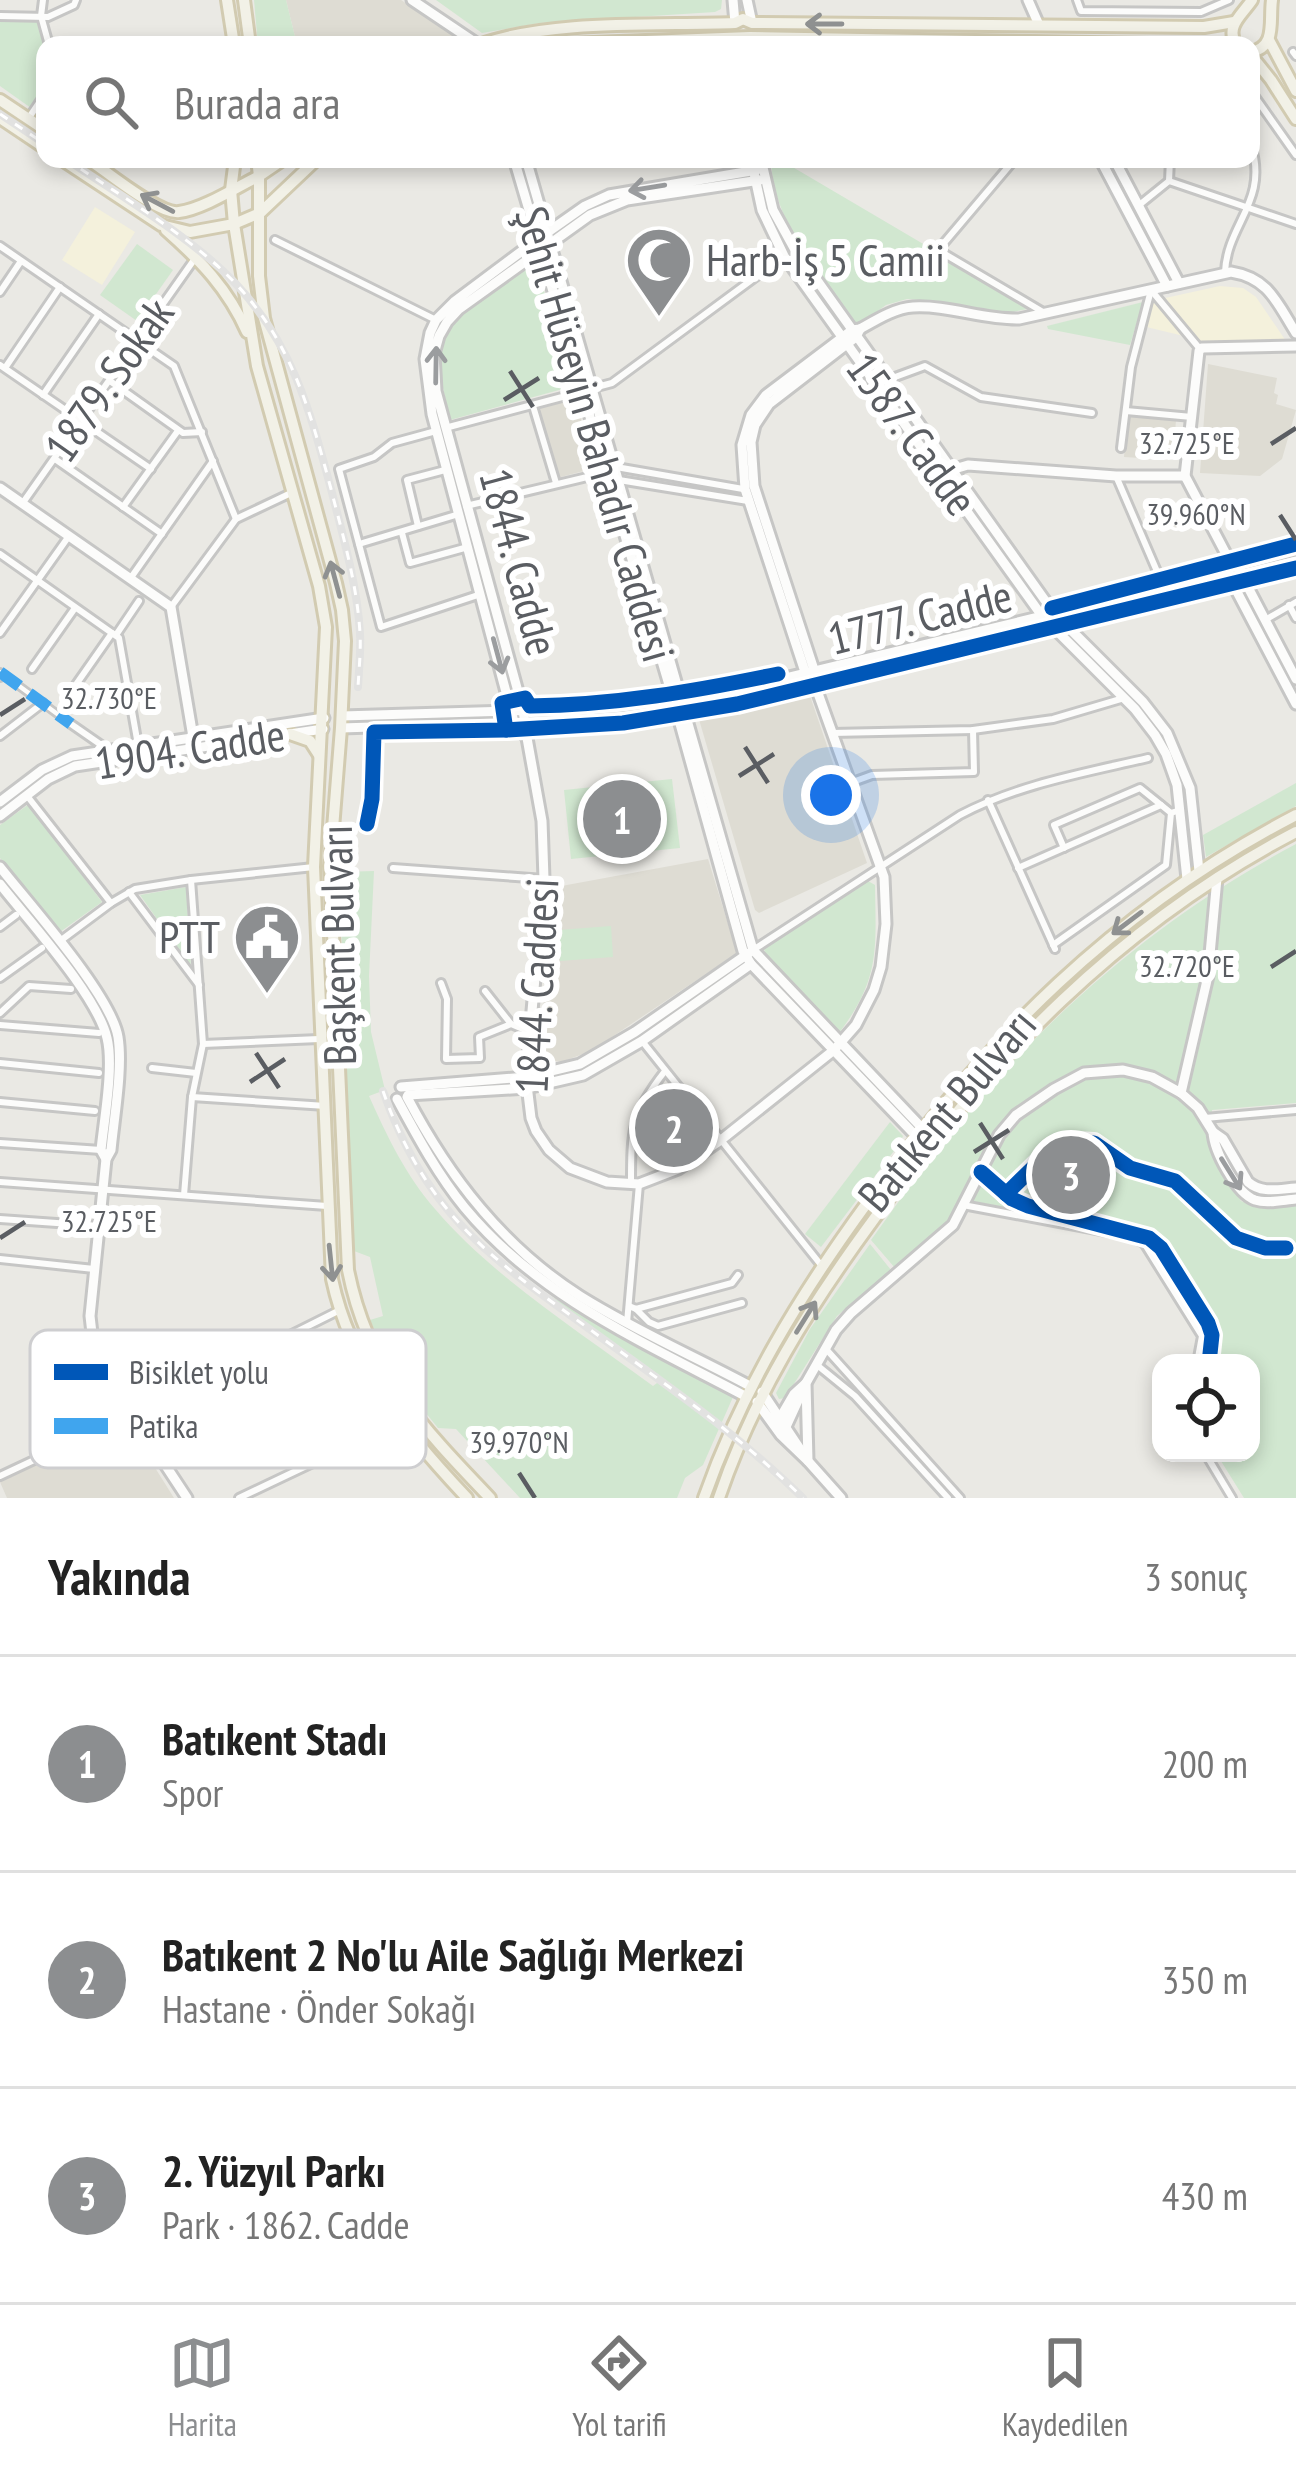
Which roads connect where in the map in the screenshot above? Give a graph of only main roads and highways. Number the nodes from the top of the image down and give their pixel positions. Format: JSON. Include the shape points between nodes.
{"nodes":[{"id":1,"x":227,"y":0,"type":"edge"},
{"id":2,"x":244,"y":0,"type":"edge"},
{"id":3,"x":1252,"y":0,"type":"edge"},
{"id":4,"x":1273,"y":0,"type":"edge"},
{"id":5,"x":1237,"y":19,"type":"junction"},
{"id":6,"x":1270,"y":33,"type":"junction"},
{"id":7,"x":233,"y":36,"type":"edge"},
{"id":8,"x":249,"y":36,"type":"edge"},
{"id":9,"x":508,"y":36,"type":"edge"},
{"id":10,"x":742,"y":36,"type":"edge"},
{"id":11,"x":791,"y":36,"type":"edge"},
{"id":12,"x":1233,"y":36,"type":"edge"},
{"id":13,"x":1260,"y":51,"type":"edge"},
{"id":14,"x":1260,"y":65,"type":"edge"},
{"id":15,"x":1296,"y":91,"type":"edge"},
{"id":16,"x":0,"y":100,"type":"edge"},
{"id":17,"x":0,"y":118,"type":"edge"},
{"id":18,"x":1296,"y":118,"type":"edge"},
{"id":19,"x":36,"y":124,"type":"edge"},
{"id":20,"x":6,"y":128,"type":"edge"},
{"id":21,"x":36,"y":143,"type":"edge"},
{"id":22,"x":75,"y":168,"type":"edge"},
{"id":23,"x":102,"y":168,"type":"edge"},
{"id":24,"x":234,"y":168,"type":"edge"},
{"id":25,"x":258,"y":168,"type":"edge"},
{"id":26,"x":271,"y":168,"type":"edge"},
{"id":27,"x":308,"y":168,"type":"edge"},
{"id":28,"x":259,"y":176,"type":"junction"},
{"id":29,"x":231,"y":190,"type":"junction"},
{"id":30,"x":202,"y":203,"type":"junction"},
{"id":31,"x":260,"y":213,"type":"junction"},
{"id":32,"x":158,"y":224,"type":"junction"},
{"id":33,"x":234,"y":224,"type":"junction"},
{"id":34,"x":210,"y":229,"type":"junction"},
{"id":35,"x":253,"y":346,"type":"junction"},
{"id":36,"x":341,"y":722,"type":"junction"},
{"id":37,"x":324,"y":724,"type":"junction"},
{"id":38,"x":290,"y":734,"type":"road end"},
{"id":39,"x":321,"y":760,"type":"junction"},
{"id":40,"x":1296,"y":815,"type":"edge"},
{"id":41,"x":1296,"y":832,"type":"edge"},
{"id":42,"x":348,"y":1330,"type":"edge"},
{"id":43,"x":364,"y":1330,"type":"edge"},
{"id":44,"x":754,"y":1394,"type":"junction"},
{"id":45,"x":426,"y":1429,"type":"edge"},
{"id":46,"x":426,"y":1451,"type":"edge"},
{"id":47,"x":467,"y":1498,"type":"edge"},
{"id":48,"x":490,"y":1498,"type":"edge"},
{"id":49,"x":704,"y":1498,"type":"edge"},
{"id":50,"x":719,"y":1498,"type":"edge"}],
"edges":[{"from":1,"to":7,"type":"main road"},
{"from":2,"to":8,"type":"main road"},
{"from":3,"to":5,"type":"main road"},
{"from":4,"to":6,"type":"main road"},
{"from":5,"to":6,"type":"main road","via":[[1256,14]]},
{"from":5,"to":11,"type":"main road","one_way":true},
{"from":5,"to":12,"type":"main road"},
{"from":6,"to":13,"type":"main road"},
{"from":6,"to":15,"type":"main road"},
{"from":9,"to":10,"type":"main road","via":[[735,23]]},
{"from":14,"to":18,"type":"main road"},
{"from":16,"to":19,"type":"main road"},
{"from":17,"to":20,"type":"main road"},
{"from":20,"to":21,"type":"main road"},
{"from":22,"to":32,"type":"main road"},
{"from":30,"to":23,"type":"main road","one_way":true,"via":[[165,210]]},
{"from":24,"to":29,"type":"main road"},
{"from":25,"to":28,"type":"main road"},
{"from":26,"to":28,"type":"main road"},
{"from":27,"to":31,"type":"main road"},
{"from":28,"to":29,"type":"main road"},
{"from":28,"to":31,"type":"main road","name":"Başkent Bulvarı"},
{"from":29,"to":30,"type":"main road"},
{"from":29,"to":33,"type":"main road","name":"Başkent Bulvarı"},
{"from":30,"to":34,"type":"main road","via":[[213,215]]},
{"from":31,"to":33,"type":"main road"},
{"from":36,"to":31,"type":"main road","name":"Başkent Bulvarı","one_way":true,"via":[[340,597],[264,318]]},
{"from":32,"to":34,"type":"main road"},
{"from":32,"to":35,"type":"main road","via":[[227,293]]},
{"from":33,"to":34,"type":"main road"},
{"from":33,"to":35,"type":"main road","name":"Başkent Bulvarı"},
{"from":35,"to":37,"type":"main road","name":"Başkent Bulvarı","via":[[326,619]]},
{"from":36,"to":37,"type":"main road"},
{"from":36,"to":43,"type":"main road","name":"Başkent Bulvarı","via":[[330,866],[348,1270]]},
{"from":37,"to":39,"type":"main road","name":"Başkent Bulvarı"},
{"from":38,"to":39,"type":"main road","via":[[310,741]]},
{"from":39,"to":42,"type":"main road","name":"Başkent Bulvarı","one_way":true,"via":[[314,867],[327,1206],[332,1279]]},
{"from":40,"to":44,"type":"main road","name":"Batıkent Bulvarı","one_way":true,"via":[[1194,863],[1187,879],[1071,969],[980,1061],[821,1265]]},
{"from":44,"to":41,"type":"main road","name":"Batıkent Bulvarı","one_way":true,"via":[[920,1155],[991,1071],[1129,940]]},
{"from":44,"to":49,"type":"main road","name":"Batıkent Bulvarı"},
{"from":44,"to":50,"type":"main road","name":"Batıkent Bulvarı"},
{"from":45,"to":48,"type":"main road","name":"Başkent Bulvarı"},
{"from":46,"to":47,"type":"main road","name":"Başkent Bulvarı","one_way":true}]}
